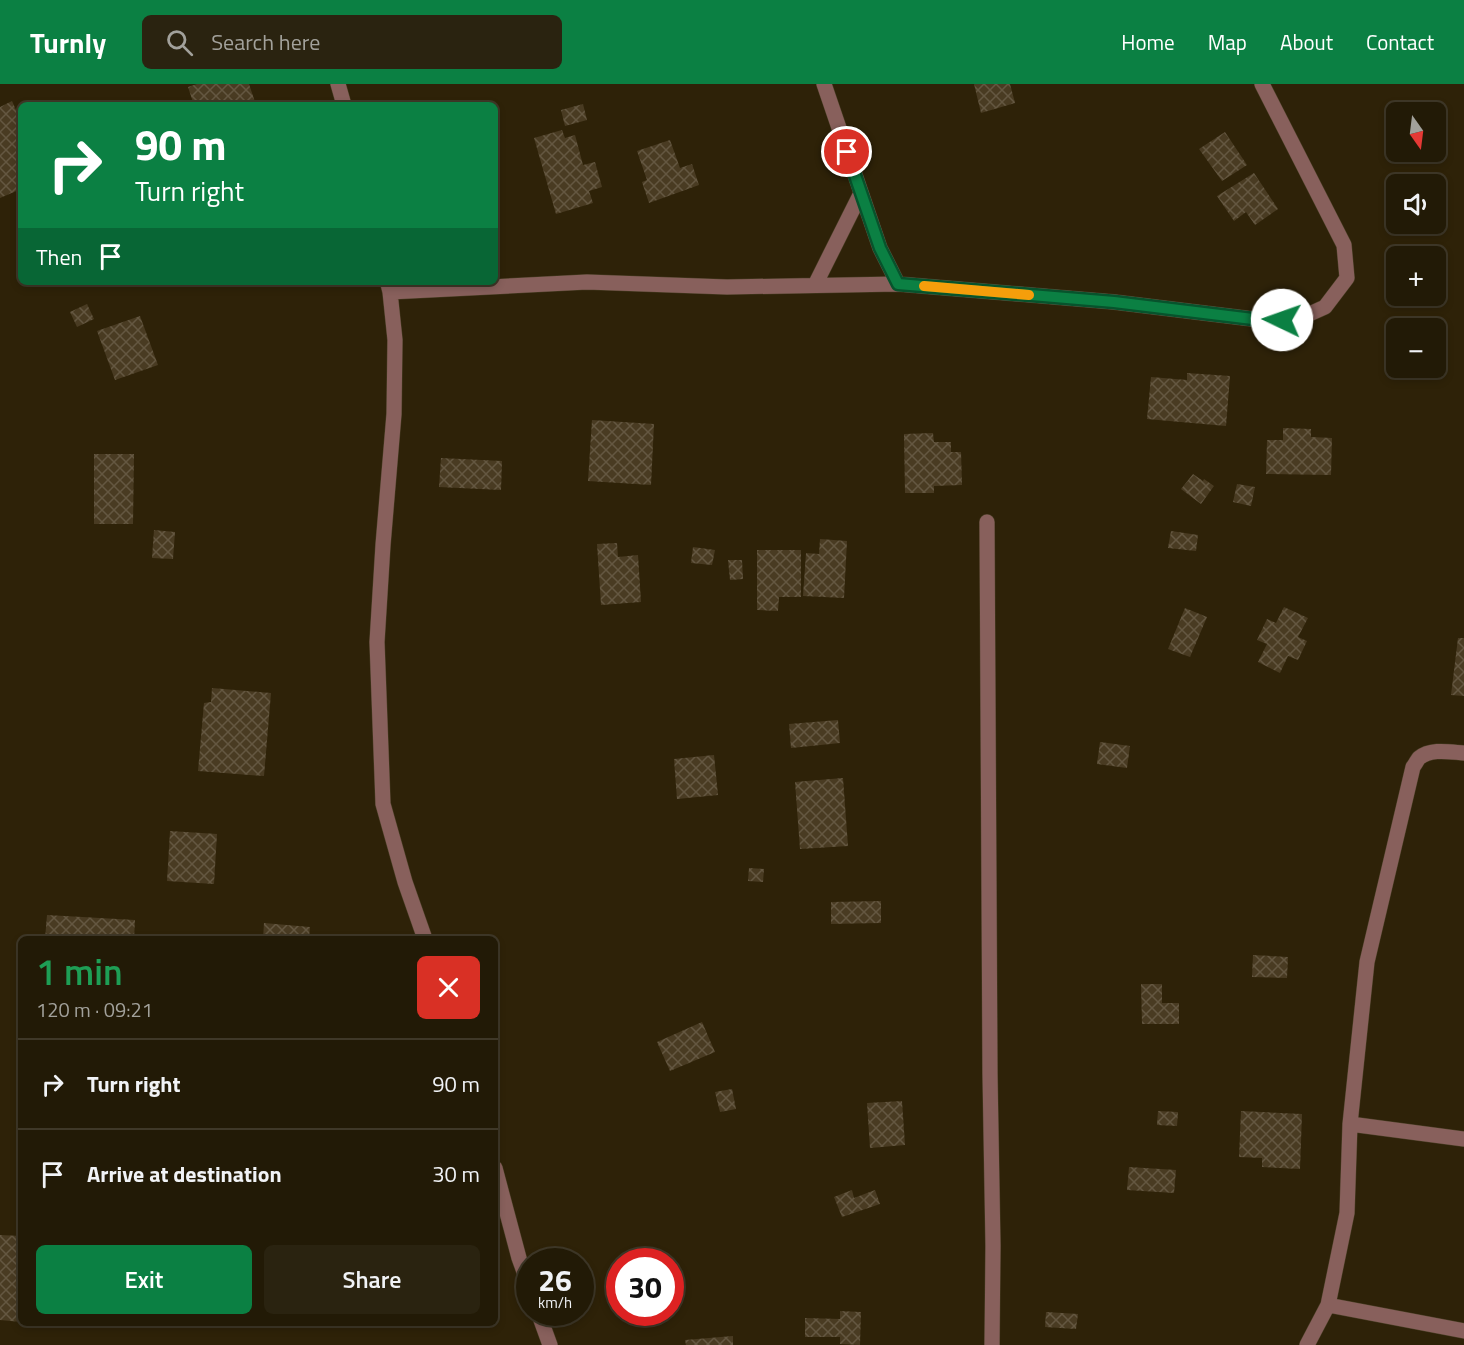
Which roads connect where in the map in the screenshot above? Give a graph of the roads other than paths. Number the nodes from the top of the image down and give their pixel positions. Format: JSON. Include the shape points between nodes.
{"nodes":[{"id":1,"x":338,"y":84,"type":"edge"},
{"id":2,"x":824,"y":84,"type":"edge"},
{"id":3,"x":1262,"y":84,"type":"edge"},
{"id":4,"x":343,"y":102,"type":"edge"},
{"id":5,"x":861,"y":193,"type":"junction"},
{"id":6,"x":498,"y":284,"type":"edge"},
{"id":7,"x":898,"y":284,"type":"junction"},
{"id":8,"x":468,"y":285,"type":"edge"},
{"id":9,"x":815,"y":285,"type":"junction"},
{"id":10,"x":388,"y":287,"type":"edge"},
{"id":11,"x":987,"y":522,"type":"dead end"},
{"id":12,"x":1464,"y":753,"type":"edge"},
{"id":13,"x":424,"y":936,"type":"edge"},
{"id":14,"x":1350,"y":1124,"type":"junction"},
{"id":15,"x":1464,"y":1139,"type":"edge"},
{"id":16,"x":498,"y":1179,"type":"edge"},
{"id":17,"x":516,"y":1248,"type":"edge"},
{"id":18,"x":1328,"y":1305,"type":"junction"},
{"id":19,"x":543,"y":1326,"type":"edge"},
{"id":20,"x":1464,"y":1330,"type":"edge"},
{"id":21,"x":550,"y":1345,"type":"edge"},
{"id":22,"x":992,"y":1345,"type":"edge"},
{"id":23,"x":1307,"y":1345,"type":"edge"}],
"edges":[{"from":1,"to":4,"type":"street"},
{"from":2,"to":5,"type":"street"},
{"from":3,"to":7,"type":"street","via":[[1344,245],[1347,278],[1325,307],[1296,320],[1269,321],[1114,302]]},
{"from":5,"to":7,"type":"street","via":[[880,248]]},
{"from":5,"to":9,"type":"street"},
{"from":6,"to":9,"type":"street"},
{"from":7,"to":9,"type":"street"},
{"from":8,"to":10,"type":"street"},
{"from":10,"to":13,"type":"street","via":[[395,340],[394,414],[377,642],[383,804]]},
{"from":11,"to":22,"type":"street"},
{"from":12,"to":14,"type":"street","via":[[1428,753],[1413,767],[1367,962]]},
{"from":14,"to":15,"type":"street"},
{"from":14,"to":18,"type":"street","via":[[1347,1213]]},
{"from":16,"to":17,"type":"street"},
{"from":18,"to":20,"type":"street"},
{"from":18,"to":23,"type":"street"},
{"from":19,"to":21,"type":"street"}]}
